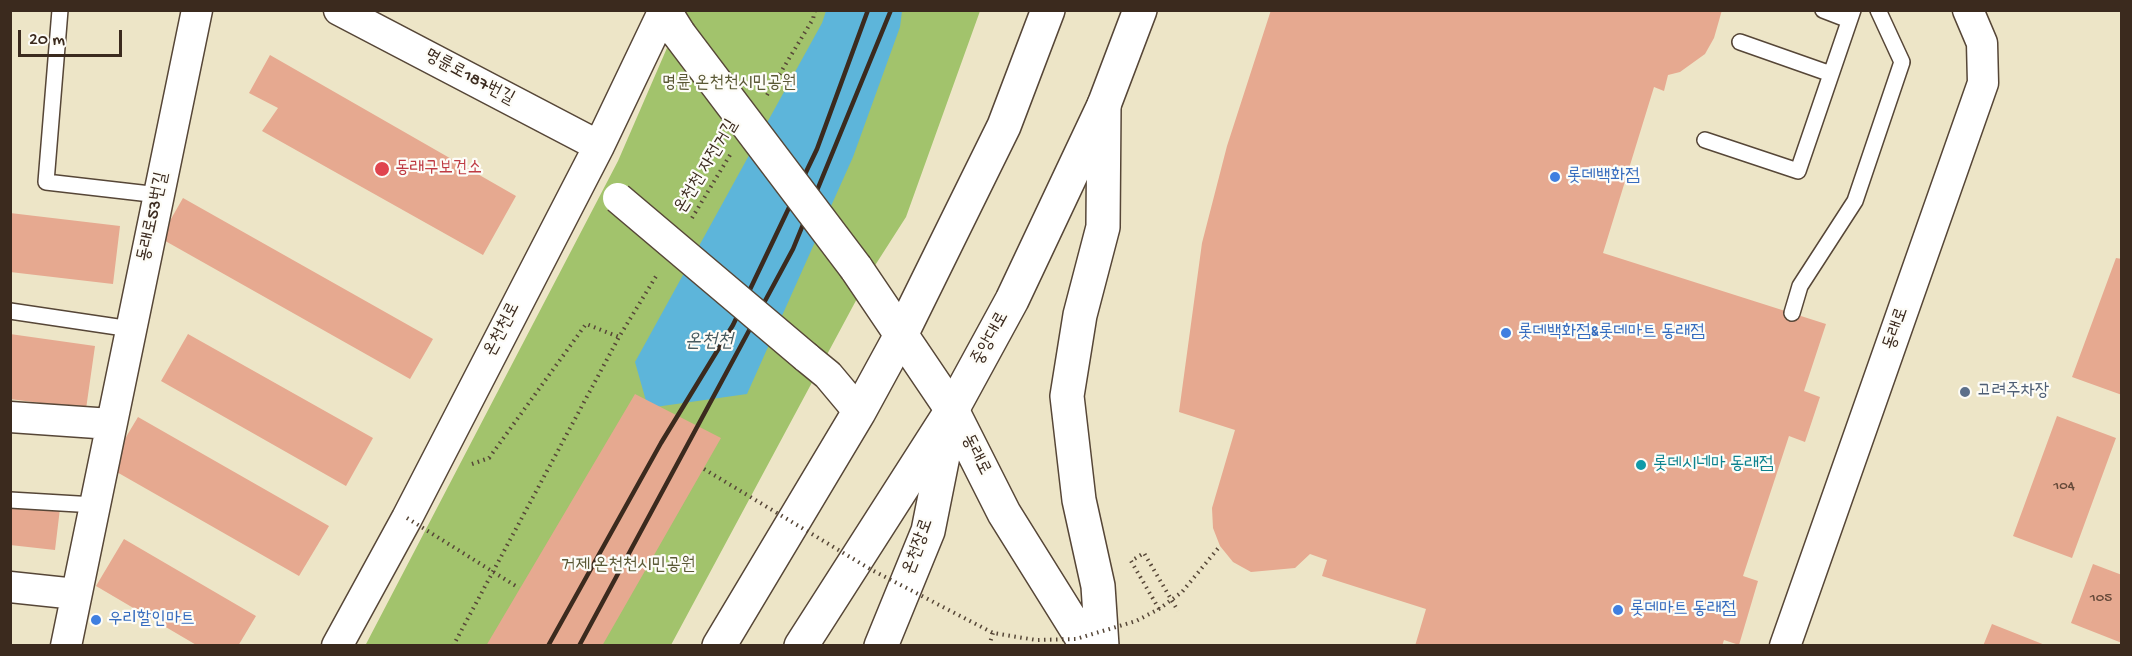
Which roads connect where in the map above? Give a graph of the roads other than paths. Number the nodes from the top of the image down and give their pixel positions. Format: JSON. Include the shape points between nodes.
{"nodes":[{"id":1,"x":60,"y":10,"type":"edge"},
{"id":2,"x":197,"y":10,"type":"edge"},
{"id":3,"x":339,"y":10,"type":"edge"},
{"id":4,"x":1048,"y":10,"type":"edge"},
{"id":5,"x":1140,"y":10,"type":"edge"},
{"id":6,"x":1823,"y":10,"type":"edge"},
{"id":7,"x":1878,"y":10,"type":"edge"},
{"id":8,"x":1968,"y":10,"type":"edge"},
{"id":9,"x":1851,"y":15,"type":"edge"},
{"id":10,"x":669,"y":18,"type":"edge"},
{"id":11,"x":1740,"y":42,"type":"dead end"},
{"id":12,"x":1831,"y":74,"type":"junction"},
{"id":13,"x":1104,"y":105,"type":"junction"},
{"id":14,"x":1705,"y":140,"type":"dead end"},
{"id":15,"x":592,"y":158,"type":"junction"},
{"id":16,"x":159,"y":195,"type":"junction"},
{"id":17,"x":10,"y":311,"type":"edge"},
{"id":18,"x":1792,"y":313,"type":"dead end"},
{"id":19,"x":131,"y":329,"type":"junction"},
{"id":20,"x":901,"y":335,"type":"junction"},
{"id":21,"x":952,"y":410,"type":"junction"},
{"id":22,"x":859,"y":412,"type":"junction"},
{"id":23,"x":10,"y":417,"type":"edge"},
{"id":24,"x":111,"y":424,"type":"junction"},
{"id":25,"x":10,"y":500,"type":"edge"},
{"id":26,"x":95,"y":505,"type":"junction"},
{"id":27,"x":10,"y":587,"type":"edge"},
{"id":28,"x":76,"y":594,"type":"junction"},
{"id":29,"x":66,"y":645,"type":"edge"},
{"id":30,"x":337,"y":645,"type":"edge"},
{"id":31,"x":719,"y":645,"type":"edge"},
{"id":32,"x":801,"y":645,"type":"edge"},
{"id":33,"x":881,"y":645,"type":"edge"},
{"id":34,"x":1087,"y":645,"type":"edge"},
{"id":35,"x":1102,"y":645,"type":"edge"},
{"id":36,"x":1785,"y":645,"type":"edge"}],
"edges":[{"from":1,"to":16,"type":"lane","via":[[46,182]]},
{"from":2,"to":16,"type":"street","name":"동래로53번길"},
{"from":3,"to":15,"type":"street","name":"명륜로187번길"},
{"from":4,"to":20,"type":"main road","via":[[1004,126]]},
{"from":5,"to":13,"type":"main road","name":"중앙대로"},
{"from":6,"to":9,"type":"lane"},
{"from":7,"to":18,"type":"lane","via":[[1902,62],[1855,201],[1800,286]]},
{"from":8,"to":36,"type":"street","name":"동래로","via":[[1982,43],[1983,83]]},
{"from":9,"to":12,"type":"lane"},
{"from":10,"to":15,"type":"street","name":"온천천로"},
{"from":10,"to":20,"type":"main road","name":"동래로","bridge":true,"via":[[856,268]]},
{"from":11,"to":12,"type":"lane"},
{"from":12,"to":14,"type":"lane","via":[[1798,171]]},
{"from":13,"to":21,"type":"main road","name":"중앙대로","via":[[1012,300]]},
{"from":13,"to":35,"type":"main road","via":[[1103,227],[1080,315],[1067,396],[1079,500],[1098,586]]},
{"from":15,"to":22,"type":"street","name":"명륜로187번길","bridge":true,"via":[[618,198],[828,375]]},
{"from":15,"to":30,"type":"street","name":"온천천로","via":[[407,518]]},
{"from":16,"to":19,"type":"street","name":"동래로53번길"},
{"from":17,"to":19,"type":"lane"},
{"from":19,"to":24,"type":"street","name":"동래로53번길"},
{"from":20,"to":21,"type":"main road","name":"동래로"},
{"from":20,"to":22,"type":"main road"},
{"from":21,"to":32,"type":"main road","name":"중앙대로"},
{"from":21,"to":33,"type":"main road","name":"온천장로","via":[[928,531]]},
{"from":21,"to":34,"type":"main road","name":"동래로","via":[[1004,513]]},
{"from":22,"to":31,"type":"main road"},
{"from":23,"to":24,"type":"street"},
{"from":24,"to":26,"type":"street","name":"동래로53번길"},
{"from":25,"to":26,"type":"lane"},
{"from":26,"to":28,"type":"street","name":"동래로53번길"},
{"from":27,"to":28,"type":"street"},
{"from":28,"to":29,"type":"street","name":"동래로53번길"}]}
